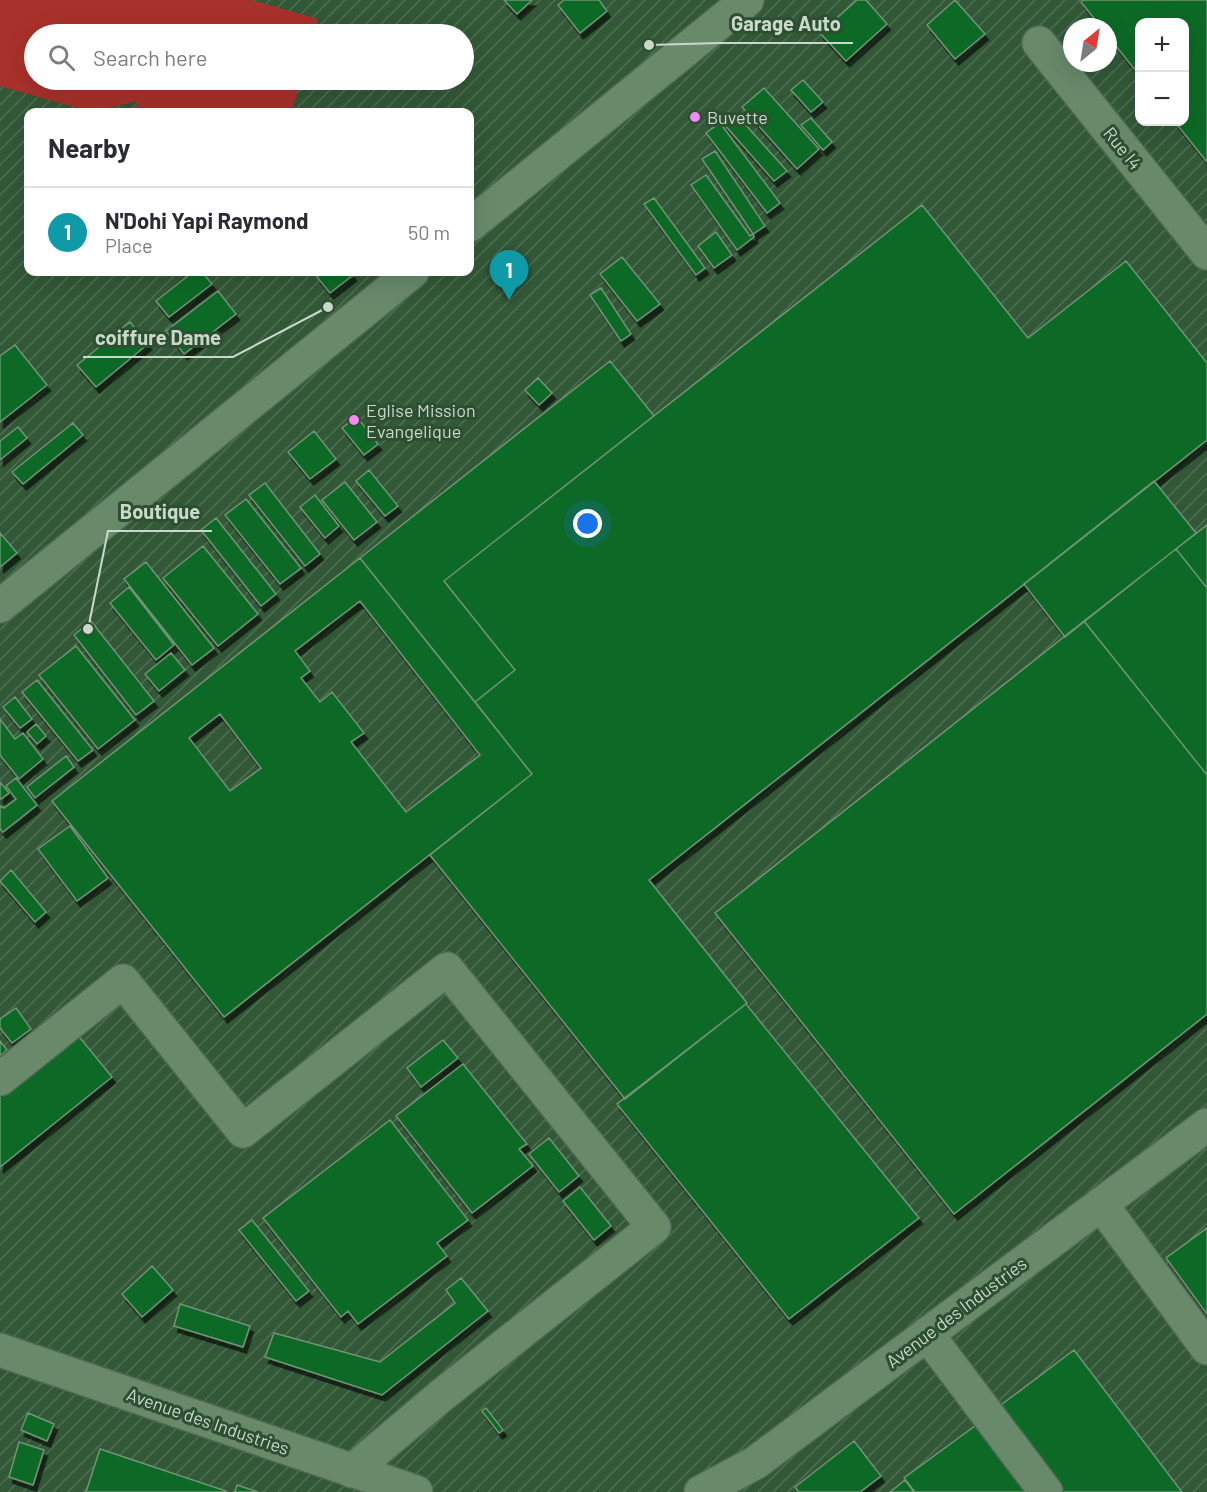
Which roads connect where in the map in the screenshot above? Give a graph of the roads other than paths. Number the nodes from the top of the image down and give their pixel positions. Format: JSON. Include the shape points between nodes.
{"nodes":[{"id":1,"x":747,"y":0,"type":"edge"},
{"id":2,"x":1039,"y":43,"type":"dead end"},
{"id":3,"x":474,"y":222,"type":"edge"},
{"id":4,"x":1207,"y":253,"type":"edge"},
{"id":5,"x":407,"y":276,"type":"edge"},
{"id":6,"x":0,"y":606,"type":"edge"},
{"id":7,"x":0,"y":1079,"type":"edge"},
{"id":8,"x":1207,"y":1125,"type":"edge"},
{"id":9,"x":1101,"y":1204,"type":"junction"},
{"id":10,"x":927,"y":1334,"type":"junction"},
{"id":11,"x":1207,"y":1348,"type":"edge"},
{"id":12,"x":0,"y":1350,"type":"edge"},
{"id":13,"x":352,"y":1471,"type":"junction"},
{"id":14,"x":720,"y":1488,"type":"edge"},
{"id":15,"x":416,"y":1492,"type":"edge"},
{"id":16,"x":1046,"y":1492,"type":"edge"}],
"edges":[{"from":1,"to":3,"type":"street"},
{"from":2,"to":4,"type":"street","name":"Rue I4"},
{"from":5,"to":6,"type":"street"},
{"from":7,"to":13,"type":"street","via":[[123,981],[243,1131],[447,969],[654,1227]]},
{"from":8,"to":9,"type":"street","name":"Avenue des Industries"},
{"from":9,"to":10,"type":"street","name":"Avenue des Industries"},
{"from":9,"to":11,"type":"street"},
{"from":10,"to":14,"type":"street","name":"Avenue des Industries"},
{"from":10,"to":16,"type":"street"},
{"from":12,"to":13,"type":"street","name":"Avenue des Industries"},
{"from":13,"to":15,"type":"street","name":"Avenue des Industries"}]}
